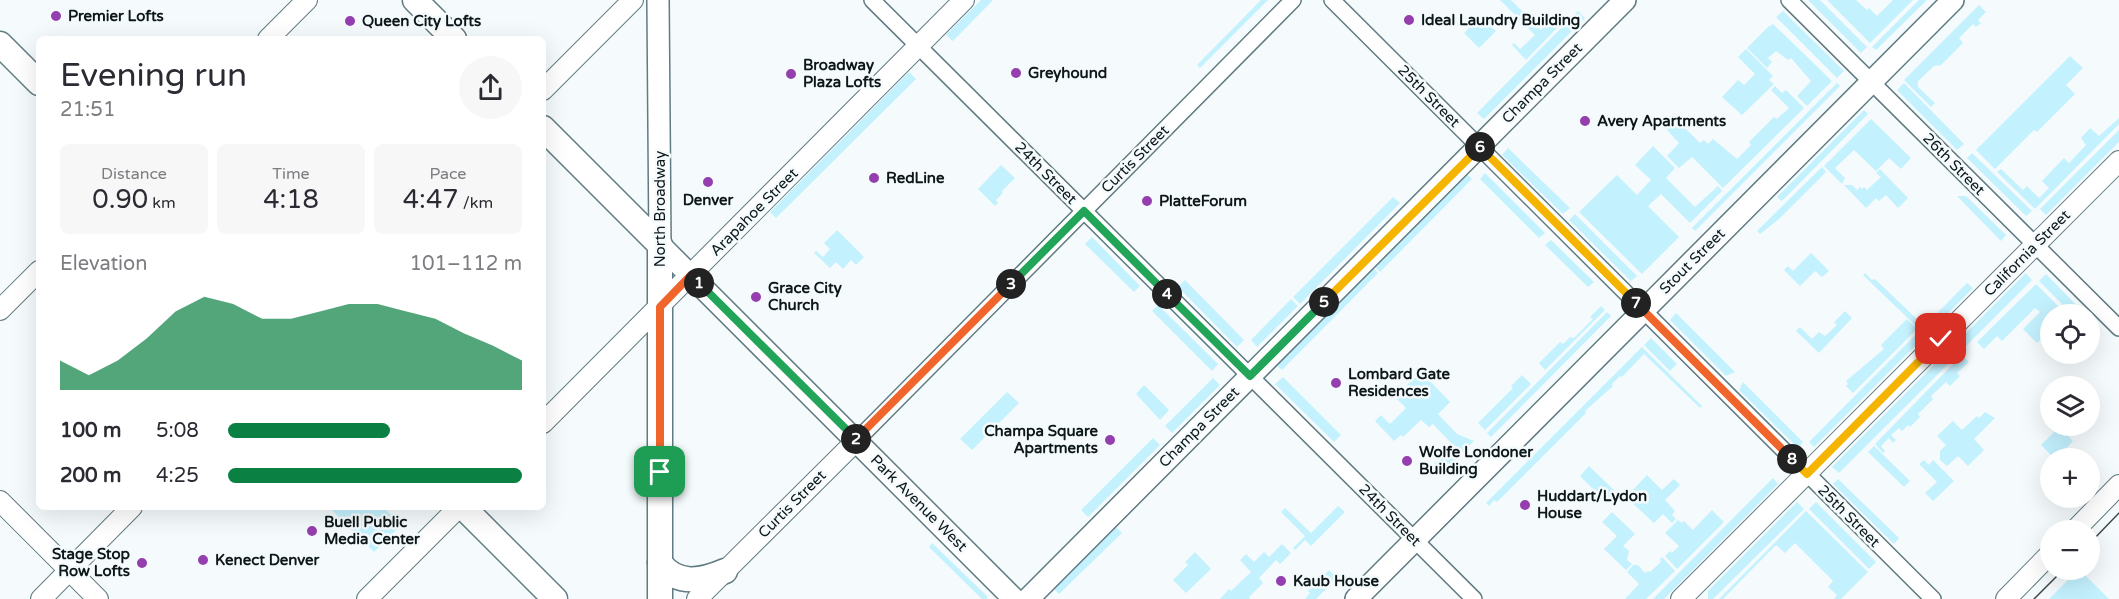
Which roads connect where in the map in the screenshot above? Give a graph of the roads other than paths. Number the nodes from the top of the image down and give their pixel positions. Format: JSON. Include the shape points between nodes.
{"nodes":[{"id":1,"x":307,"y":0,"type":"edge"},
{"id":2,"x":415,"y":0,"type":"edge"},
{"id":3,"x":633,"y":0,"type":"edge"},
{"id":4,"x":658,"y":0,"type":"edge"},
{"id":5,"x":872,"y":0,"type":"edge"},
{"id":6,"x":964,"y":0,"type":"edge"},
{"id":7,"x":1293,"y":0,"type":"edge"},
{"id":8,"x":1332,"y":0,"type":"edge"},
{"id":9,"x":1625,"y":0,"type":"edge"},
{"id":10,"x":1789,"y":0,"type":"edge"},
{"id":11,"x":1953,"y":0,"type":"edge"},
{"id":12,"x":271,"y":36,"type":"edge"},
{"id":13,"x":451,"y":36,"type":"edge"},
{"id":14,"x":0,"y":44,"type":"edge"},
{"id":15,"x":918,"y":45,"type":"junction"},
{"id":16,"x":36,"y":80,"type":"edge"},
{"id":17,"x":1871,"y":81,"type":"junction"},
{"id":18,"x":546,"y":87,"type":"edge"},
{"id":19,"x":546,"y":131,"type":"edge"},
{"id":20,"x":1479,"y":146,"type":"junction"},
{"id":21,"x":2119,"y":161,"type":"edge"},
{"id":22,"x":1084,"y":211,"type":"junction"},
{"id":23,"x":660,"y":244,"type":"junction"},
{"id":24,"x":2035,"y":245,"type":"junction"},
{"id":25,"x":36,"y":274,"type":"edge"},
{"id":26,"x":691,"y":275,"type":"junction"},
{"id":27,"x":660,"y":307,"type":"junction"},
{"id":28,"x":0,"y":310,"type":"edge"},
{"id":29,"x":1643,"y":310,"type":"junction"},
{"id":30,"x":2119,"y":328,"type":"edge"},
{"id":31,"x":1250,"y":376,"type":"junction"},
{"id":32,"x":546,"y":420,"type":"edge"},
{"id":33,"x":857,"y":440,"type":"junction"},
{"id":34,"x":1807,"y":474,"type":"junction"},
{"id":35,"x":2119,"y":485,"type":"edge"},
{"id":36,"x":0,"y":501,"type":"edge"},
{"id":37,"x":129,"y":510,"type":"edge"},
{"id":38,"x":458,"y":510,"type":"edge"},
{"id":39,"x":464,"y":510,"type":"edge"},
{"id":40,"x":2085,"y":520,"type":"edge"},
{"id":41,"x":1415,"y":540,"type":"junction"},
{"id":42,"x":660,"y":563,"type":"junction"},
{"id":43,"x":2040,"y":564,"type":"edge"},
{"id":44,"x":70,"y":571,"type":"junction"},
{"id":45,"x":725,"y":571,"type":"junction"},
{"id":46,"x":41,"y":599,"type":"edge"},
{"id":47,"x":98,"y":599,"type":"edge"},
{"id":48,"x":367,"y":599,"type":"edge"},
{"id":49,"x":555,"y":599,"type":"edge"},
{"id":50,"x":660,"y":599,"type":"edge"},
{"id":51,"x":697,"y":599,"type":"edge"},
{"id":52,"x":1014,"y":599,"type":"edge"},
{"id":53,"x":1028,"y":599,"type":"edge"},
{"id":54,"x":1356,"y":599,"type":"edge"},
{"id":55,"x":1474,"y":599,"type":"edge"},
{"id":56,"x":1681,"y":599,"type":"edge"},
{"id":57,"x":1933,"y":599,"type":"edge"},
{"id":58,"x":2006,"y":599,"type":"edge"}],
"edges":[{"from":1,"to":12,"type":"street"},
{"from":2,"to":13,"type":"main road"},
{"from":3,"to":18,"type":"street"},
{"from":4,"to":23,"type":"main road","name":"North Broadway"},
{"from":5,"to":15,"type":"street","name":"24th Street"},
{"from":6,"to":15,"type":"street","name":"Arapahoe Street"},
{"from":7,"to":22,"type":"street","name":"Curtis Street"},
{"from":8,"to":20,"type":"street","name":"25th Street"},
{"from":9,"to":20,"type":"main road","name":"Champa Street"},
{"from":10,"to":17,"type":"street","name":"26th Street"},
{"from":11,"to":17,"type":"main road","name":"Stout Street"},
{"from":14,"to":16,"type":"main road"},
{"from":15,"to":22,"type":"street","name":"24th Street"},
{"from":15,"to":26,"type":"street","name":"Arapahoe Street"},
{"from":17,"to":24,"type":"street","name":"26th Street"},
{"from":17,"to":29,"type":"main road","name":"Stout Street"},
{"from":19,"to":23,"type":"main road","name":"Park Avenue West"},
{"from":20,"to":29,"type":"street","name":"25th Street"},
{"from":20,"to":31,"type":"main road","name":"Champa Street"},
{"from":21,"to":24,"type":"street","name":"California Street"},
{"from":22,"to":31,"type":"street","name":"24th Street"},
{"from":22,"to":33,"type":"street","name":"Curtis Street"},
{"from":23,"to":26,"type":"main road","name":"Park Avenue West"},
{"from":23,"to":27,"type":"main road","name":"North Broadway"},
{"from":24,"to":30,"type":"street","name":"26th Street"},
{"from":24,"to":34,"type":"street","name":"California Street"},
{"from":25,"to":28,"type":"street"},
{"from":26,"to":27,"type":"street","name":"Arapahoe Street"},
{"from":26,"to":33,"type":"main road","name":"Park Avenue West"},
{"from":27,"to":32,"type":"street","name":"Arapahoe Street"},
{"from":27,"to":42,"type":"main road","name":"North Broadway"},
{"from":29,"to":34,"type":"street","name":"25th Street"},
{"from":29,"to":41,"type":"main road","name":"Stout Street"},
{"from":31,"to":41,"type":"street","name":"24th Street"},
{"from":31,"to":53,"type":"main road","name":"Champa Street"},
{"from":33,"to":45,"type":"street","name":"Curtis Street"},
{"from":33,"to":52,"type":"main road","name":"Park Avenue West"},
{"from":34,"to":56,"type":"street","name":"California Street"},
{"from":34,"to":57,"type":"street","name":"25th Street"},
{"from":35,"to":40,"type":"street"},
{"from":36,"to":44,"type":"street"},
{"from":37,"to":44,"type":"street"},
{"from":38,"to":48,"type":"street"},
{"from":39,"to":49,"type":"main road"},
{"from":41,"to":54,"type":"main road","name":"Stout Street"},
{"from":41,"to":55,"type":"street","name":"24th Street"},
{"from":42,"to":45,"type":"main road","via":[[671,574],[689,580]]},
{"from":42,"to":50,"type":"main road","name":"North Broadway"},
{"from":43,"to":58,"type":"street"},
{"from":44,"to":46,"type":"street"},
{"from":44,"to":47,"type":"street"},
{"from":45,"to":51,"type":"street","name":"Curtis Street"}]}
